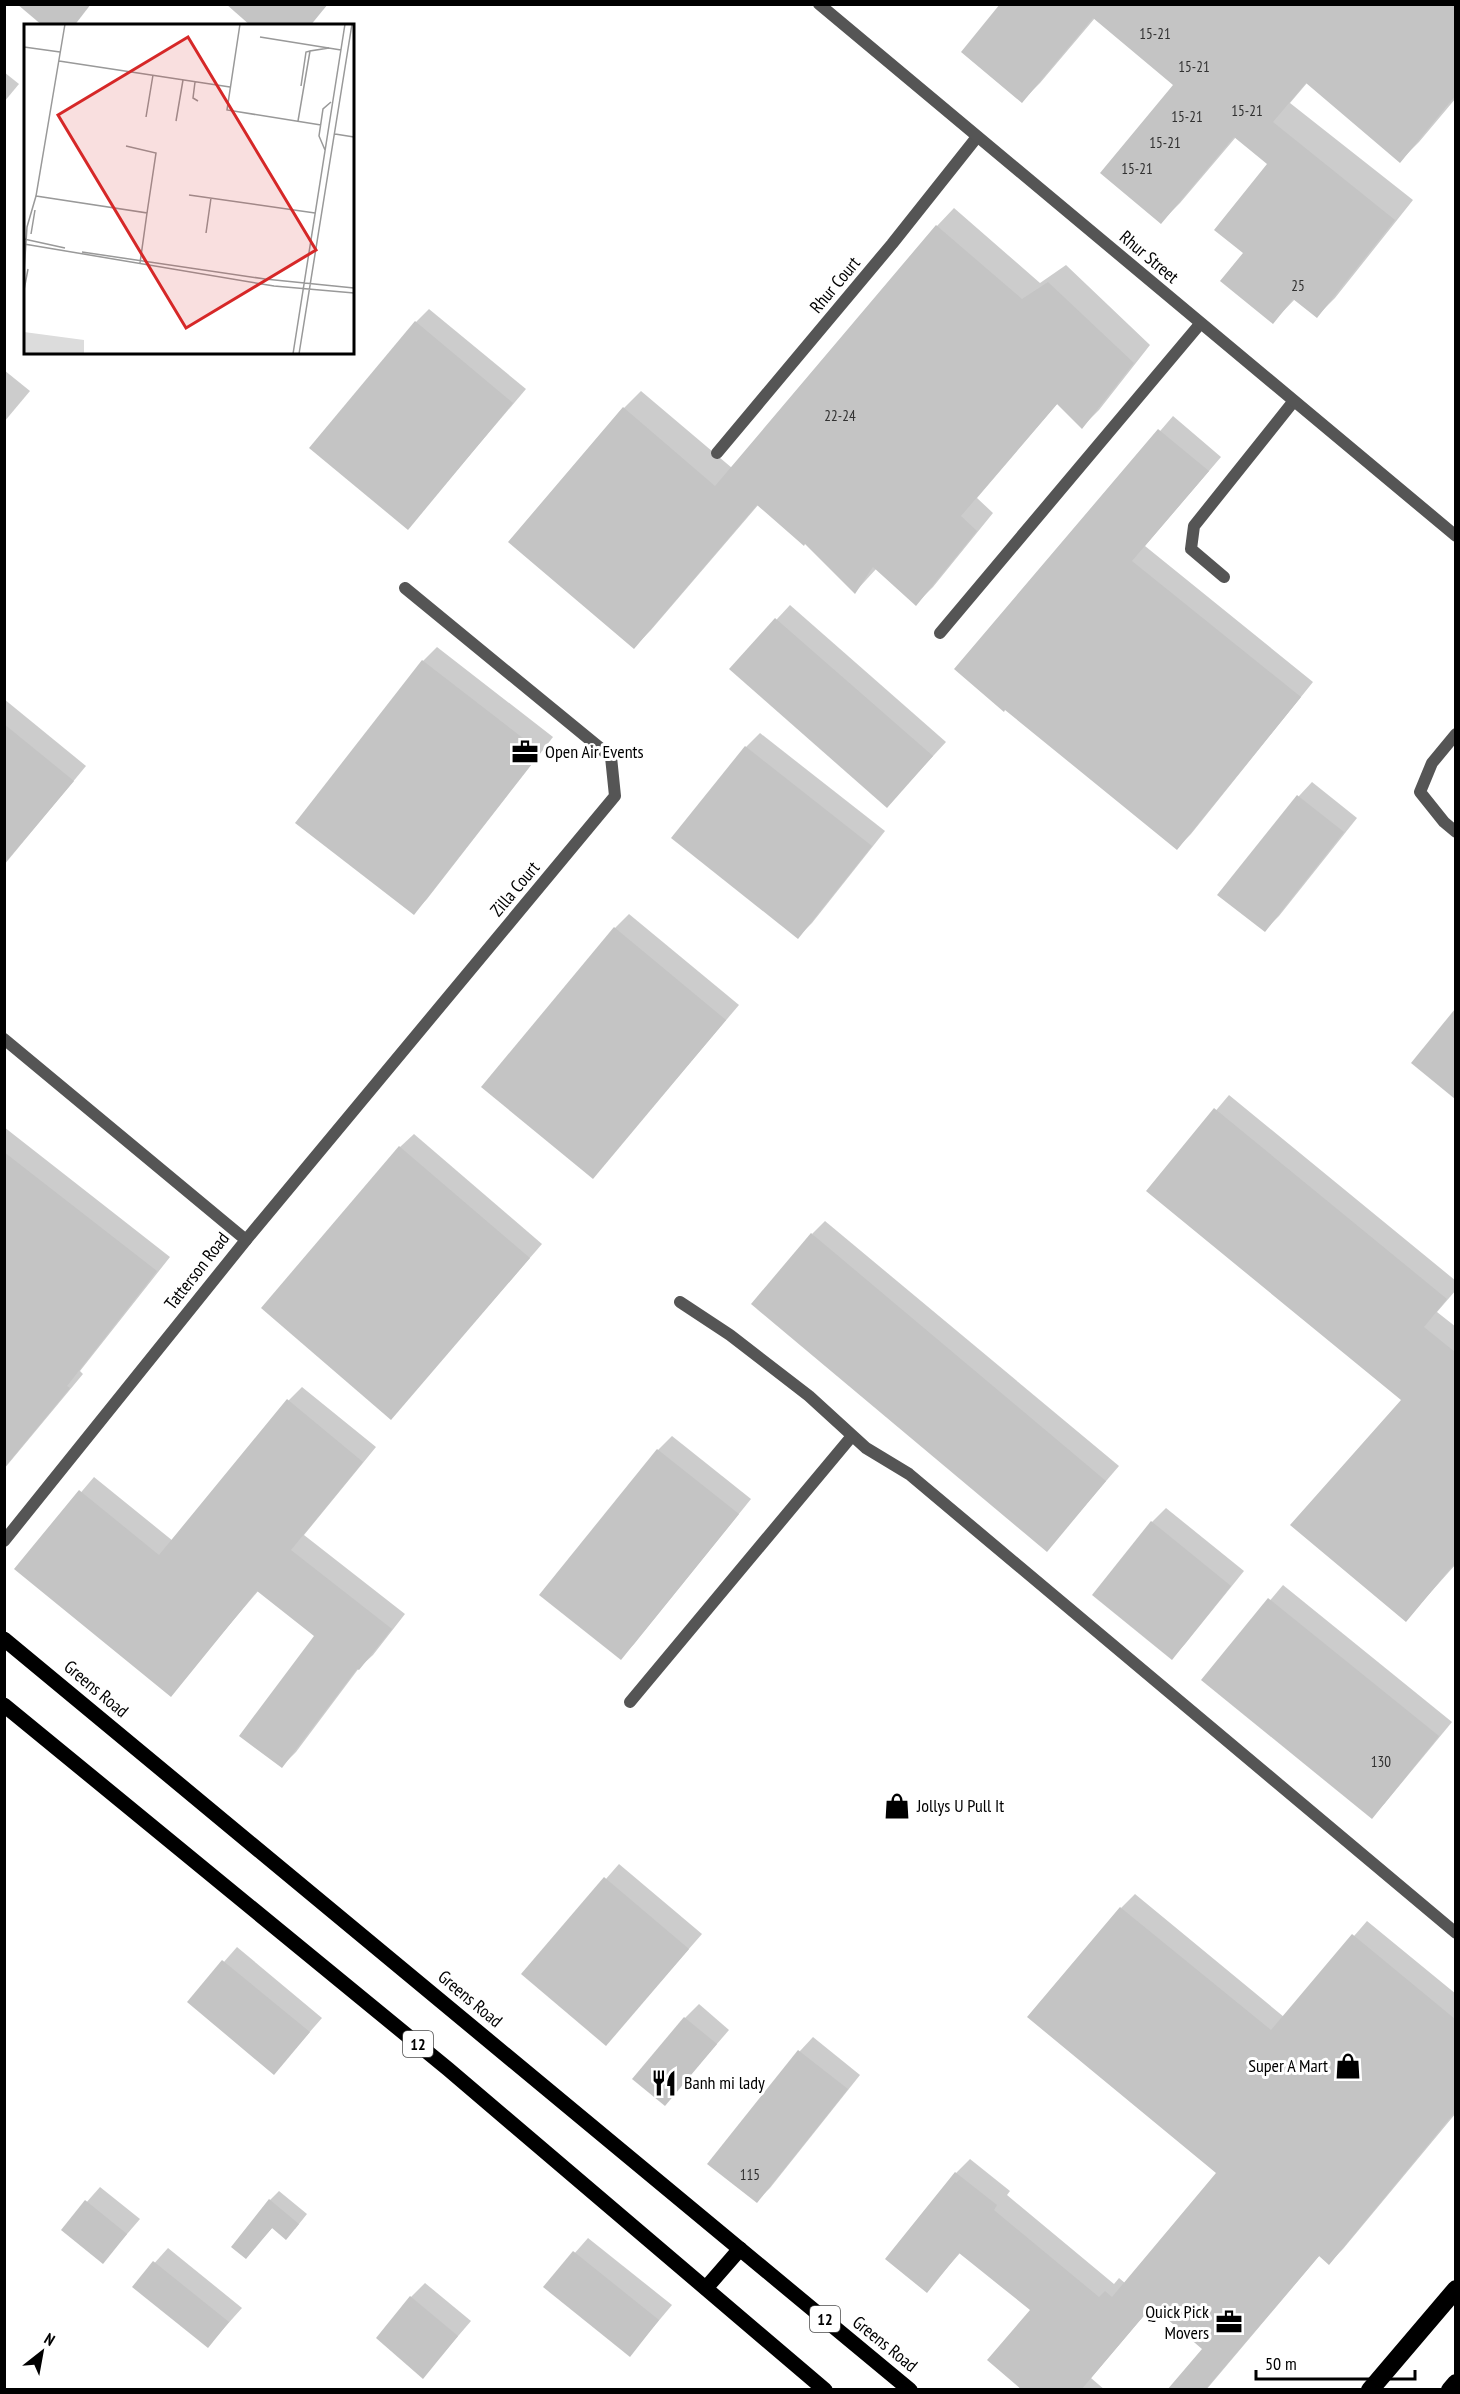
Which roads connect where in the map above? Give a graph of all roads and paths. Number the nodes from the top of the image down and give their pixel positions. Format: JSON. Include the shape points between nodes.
{"nodes":[{"id":1,"x":819,"y":4,"type":"edge"},
{"id":2,"x":977,"y":137,"type":"junction"},
{"id":3,"x":1200,"y":324,"type":"junction"},
{"id":4,"x":1293,"y":402,"type":"junction"},
{"id":5,"x":717,"y":453,"type":"dead end"},
{"id":6,"x":1455,"y":536,"type":"edge"},
{"id":7,"x":1224,"y":577,"type":"dead end"},
{"id":8,"x":405,"y":588,"type":"dead end"},
{"id":9,"x":940,"y":633,"type":"dead end"},
{"id":10,"x":1455,"y":734,"type":"edge"},
{"id":11,"x":1455,"y":832,"type":"edge"},
{"id":12,"x":4,"y":1039,"type":"edge"},
{"id":13,"x":246,"y":1240,"type":"junction"},
{"id":14,"x":680,"y":1302,"type":"dead end"},
{"id":15,"x":852,"y":1436,"type":"junction"},
{"id":16,"x":4,"y":1541,"type":"edge"},
{"id":17,"x":4,"y":1639,"type":"edge"},
{"id":18,"x":630,"y":1702,"type":"dead end"},
{"id":19,"x":4,"y":1705,"type":"edge"},
{"id":20,"x":1455,"y":1933,"type":"edge"},
{"id":21,"x":740,"y":2249,"type":"junction"},
{"id":22,"x":706,"y":2288,"type":"junction"},
{"id":23,"x":1455,"y":2289,"type":"edge"},
{"id":24,"x":1455,"y":2383,"type":"edge"},
{"id":25,"x":825,"y":2390,"type":"edge"},
{"id":26,"x":910,"y":2390,"type":"edge"},
{"id":27,"x":1371,"y":2390,"type":"edge"},
{"id":28,"x":1450,"y":2390,"type":"edge"}],
"edges":[{"from":1,"to":2,"type":"street","name":"Rhur Street"},
{"from":2,"to":3,"type":"street","name":"Rhur Street"},
{"from":2,"to":5,"type":"street","name":"Rhur Court"},
{"from":3,"to":4,"type":"street","name":"Rhur Street"},
{"from":3,"to":9,"type":"street"},
{"from":4,"to":6,"type":"street","name":"Rhur Street"},
{"from":4,"to":7,"type":"street","via":[[1194,525],[1191,549]]},
{"from":8,"to":13,"type":"street","name":"Zilla Court","via":[[611,757],[615,796]]},
{"from":10,"to":11,"type":"street","via":[[1432,763],[1420,792]]},
{"from":12,"to":13,"type":"street","name":"Tatterson Road"},
{"from":13,"to":16,"type":"street","name":"Tatterson Road"},
{"from":14,"to":15,"type":"street","via":[[801,1390]]},
{"from":15,"to":18,"type":"street"},
{"from":15,"to":20,"type":"street","via":[[909,1474]]},
{"from":17,"to":21,"type":"main road","name":"Greens Road","number":"12"},
{"from":19,"to":22,"type":"main road","number":"12","via":[[439,2062]]},
{"from":21,"to":22,"type":"main road"},
{"from":21,"to":26,"type":"main road","name":"Greens Road","number":"12"},
{"from":22,"to":25,"type":"main road","number":"12"},
{"from":23,"to":27,"type":"highway"},
{"from":24,"to":28,"type":"highway"}]}
